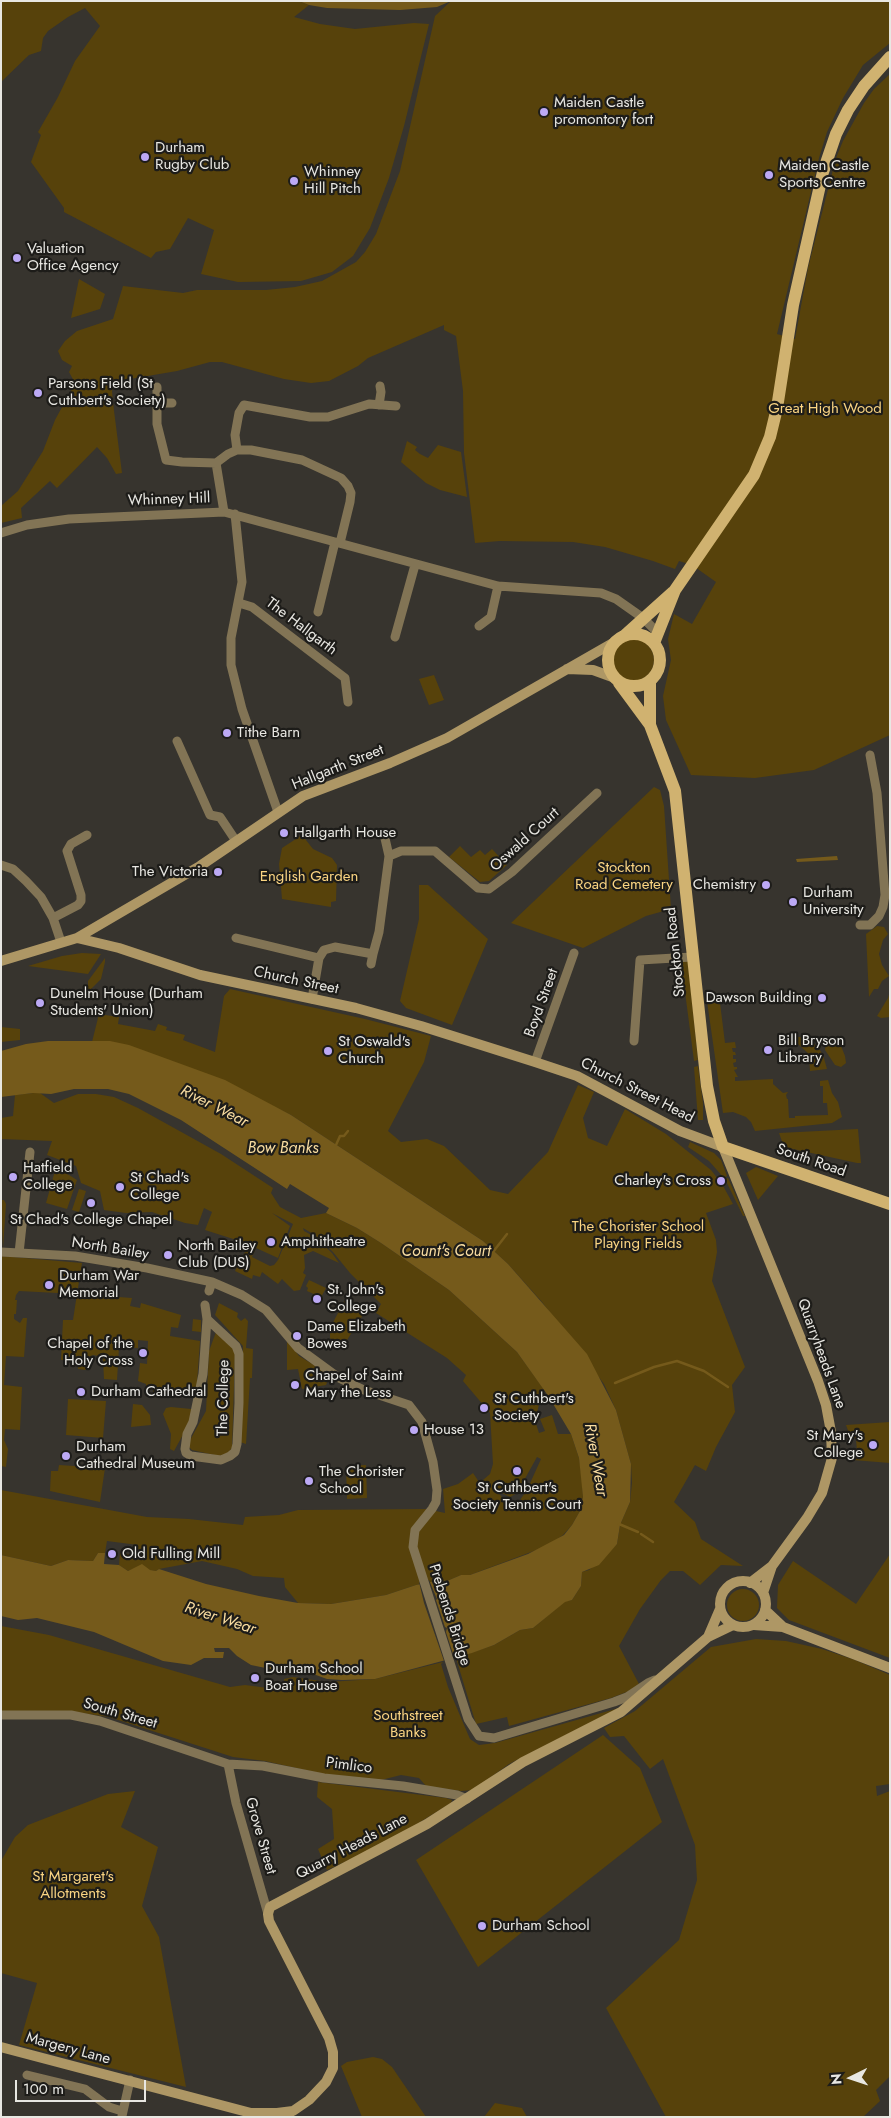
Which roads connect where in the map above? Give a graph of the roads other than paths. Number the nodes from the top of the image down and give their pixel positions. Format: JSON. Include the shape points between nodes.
{"nodes":[{"id":1,"x":890,"y":57,"type":"edge"},
{"id":2,"x":380,"y":386,"type":"dead end"},
{"id":3,"x":157,"y":387,"type":"dead end"},
{"id":4,"x":156,"y":403,"type":"junction"},
{"id":5,"x":172,"y":403,"type":"dead end"},
{"id":6,"x":379,"y":405,"type":"junction"},
{"id":7,"x":396,"y":406,"type":"dead end"},
{"id":8,"x":237,"y":450,"type":"junction"},
{"id":9,"x":216,"y":463,"type":"junction"},
{"id":10,"x":224,"y":512,"type":"junction"},
{"id":11,"x":236,"y":514,"type":"junction"},
{"id":12,"x":1,"y":533,"type":"edge"},
{"id":13,"x":337,"y":542,"type":"junction"},
{"id":14,"x":415,"y":565,"type":"junction"},
{"id":15,"x":498,"y":586,"type":"junction"},
{"id":16,"x":675,"y":590,"type":"junction"},
{"id":17,"x":239,"y":603,"type":"junction"},
{"id":18,"x":318,"y":612,"type":"dead end"},
{"id":19,"x":643,"y":618,"type":"junction"},
{"id":20,"x":479,"y":626,"type":"dead end"},
{"id":21,"x":655,"y":637,"type":"junction"},
{"id":22,"x":395,"y":638,"type":"dead end"},
{"id":23,"x":621,"y":638,"type":"junction"},
{"id":24,"x":567,"y":669,"type":"junction"},
{"id":25,"x":617,"y":680,"type":"junction"},
{"id":26,"x":650,"y":681,"type":"junction"},
{"id":27,"x":348,"y":702,"type":"dead end"},
{"id":28,"x":650,"y":725,"type":"junction"},
{"id":29,"x":177,"y":741,"type":"dead end"},
{"id":30,"x":870,"y":755,"type":"dead end"},
{"id":31,"x":597,"y":793,"type":"dead end"},
{"id":32,"x":278,"y":812,"type":"junction"},
{"id":33,"x":384,"y":834,"type":"dead end"},
{"id":34,"x":86,"y":835,"type":"dead end"},
{"id":35,"x":236,"y":841,"type":"junction"},
{"id":36,"x":389,"y":856,"type":"junction"},
{"id":37,"x":1,"y":864,"type":"edge"},
{"id":38,"x":53,"y":918,"type":"junction"},
{"id":39,"x":860,"y":925,"type":"dead end"},
{"id":40,"x":77,"y":938,"type":"junction"},
{"id":41,"x":236,"y":938,"type":"dead end"},
{"id":42,"x":61,"y":942,"type":"junction"},
{"id":43,"x":574,"y":953,"type":"dead end"},
{"id":44,"x":373,"y":954,"type":"junction"},
{"id":45,"x":692,"y":957,"type":"junction"},
{"id":46,"x":319,"y":958,"type":"junction"},
{"id":47,"x":1,"y":961,"type":"edge"},
{"id":48,"x":371,"y":964,"type":"dead end"},
{"id":49,"x":312,"y":999,"type":"junction"},
{"id":50,"x":634,"y":1040,"type":"dead end"},
{"id":51,"x":509,"y":1054,"type":"joint"},
{"id":52,"x":535,"y":1062,"type":"junction"},
{"id":53,"x":723,"y":1147,"type":"junction"},
{"id":54,"x":30,"y":1152,"type":"dead end"},
{"id":55,"x":890,"y":1204,"type":"edge"},
{"id":56,"x":1,"y":1252,"type":"edge"},
{"id":57,"x":19,"y":1253,"type":"junction"},
{"id":58,"x":212,"y":1282,"type":"junction"},
{"id":59,"x":209,"y":1292,"type":"dead end"},
{"id":60,"x":205,"y":1305,"type":"dead end"},
{"id":61,"x":207,"y":1319,"type":"junction"},
{"id":62,"x":438,"y":1490,"type":"joint"},
{"id":63,"x":772,"y":1566,"type":"junction"},
{"id":64,"x":750,"y":1582,"type":"junction"},
{"id":65,"x":763,"y":1593,"type":"junction"},
{"id":66,"x":720,"y":1609,"type":"junction"},
{"id":67,"x":765,"y":1610,"type":"junction"},
{"id":68,"x":733,"y":1625,"type":"junction"},
{"id":69,"x":754,"y":1625,"type":"junction"},
{"id":70,"x":783,"y":1627,"type":"junction"},
{"id":71,"x":708,"y":1637,"type":"junction"},
{"id":72,"x":890,"y":1668,"type":"edge"},
{"id":73,"x":660,"y":1679,"type":"junction"},
{"id":74,"x":1,"y":1715,"type":"edge"},
{"id":75,"x":228,"y":1764,"type":"junction"},
{"id":76,"x":467,"y":1799,"type":"junction"},
{"id":77,"x":268,"y":1914,"type":"junction"},
{"id":78,"x":1,"y":2047,"type":"edge"},
{"id":79,"x":27,"y":2075,"type":"dead end"},
{"id":80,"x":130,"y":2080,"type":"junction"},
{"id":81,"x":122,"y":2114,"type":"edge"}],
"edges":[{"from":1,"to":16,"type":"main road","via":[[848,110],[823,172],[793,305],[770,437],[754,475]]},
{"from":2,"to":6,"type":"street"},
{"from":3,"to":4,"type":"street"},
{"from":4,"to":5,"type":"street"},
{"from":4,"to":9,"type":"street","via":[[157,424],[166,460]]},
{"from":6,"to":7,"type":"street"},
{"from":6,"to":8,"type":"street","via":[[369,404],[328,417],[310,417],[244,405],[235,435]]},
{"from":8,"to":9,"type":"street"},
{"from":8,"to":13,"type":"street","via":[[302,460],[341,478],[351,493]]},
{"from":9,"to":10,"type":"street"},
{"from":10,"to":11,"type":"street","name":"Whinney Hill"},
{"from":10,"to":12,"type":"street","name":"Whinney Hill","via":[[72,519],[27,525]]},
{"from":11,"to":13,"type":"street","name":"Whinney Hill"},
{"from":11,"to":17,"type":"street","via":[[242,573]]},
{"from":13,"to":14,"type":"street","name":"Whinney Hill"},
{"from":13,"to":18,"type":"street"},
{"from":14,"to":15,"type":"street","name":"Whinney Hill"},
{"from":14,"to":22,"type":"street"},
{"from":15,"to":19,"type":"street","name":"Whinney Hill","via":[[602,593]]},
{"from":15,"to":20,"type":"street","via":[[491,617]]},
{"from":16,"to":19,"type":"main road"},
{"from":16,"to":21,"type":"main road"},
{"from":17,"to":27,"type":"street","name":"The Hallgarth","via":[[252,607],[345,674]]},
{"from":17,"to":32,"type":"street","via":[[230,651],[235,684]]},
{"from":19,"to":21,"type":"street","name":"Whinney Hill"},
{"from":19,"to":23,"type":"main road"},
{"from":21,"to":23,"type":"main road","via":[[640,634]]},
{"from":21,"to":26,"type":"main road","via":[[660,658],[656,675]]},
{"from":23,"to":24,"type":"street","name":"Hallgarth Street"},
{"from":23,"to":25,"type":"main road","via":[[608,655],[610,672]]},
{"from":24,"to":25,"type":"street","via":[[593,670]]},
{"from":24,"to":32,"type":"street","name":"Hallgarth Street","via":[[446,738],[303,796]]},
{"from":25,"to":26,"type":"main road","via":[[635,687]]},
{"from":25,"to":28,"type":"main road","name":"Stockton Road"},
{"from":26,"to":28,"type":"main road","name":"Stockton Road"},
{"from":28,"to":45,"type":"main road","name":"Stockton Road","via":[[676,798]]},
{"from":29,"to":35,"type":"street","via":[[210,815],[220,817]]},
{"from":30,"to":39,"type":"street","via":[[877,793],[885,895],[883,907],[874,922]]},
{"from":31,"to":36,"type":"street","name":"Oswald Court","via":[[512,872],[489,889],[478,888],[435,851],[401,851]]},
{"from":32,"to":35,"type":"street","name":"Hallgarth Street"},
{"from":33,"to":36,"type":"street"},
{"from":34,"to":38,"type":"street","via":[[71,844],[67,851],[81,901]]},
{"from":35,"to":40,"type":"street","name":"Hallgarth Street","via":[[170,885]]},
{"from":36,"to":44,"type":"street"},
{"from":37,"to":38,"type":"street","via":[[26,881],[41,897]]},
{"from":38,"to":42,"type":"street"},
{"from":40,"to":42,"type":"street"},
{"from":40,"to":49,"type":"street","name":"Church Street","via":[[119,948],[200,975]]},
{"from":41,"to":46,"type":"street"},
{"from":42,"to":47,"type":"street"},
{"from":43,"to":52,"type":"street","name":"Boyd Street"},
{"from":44,"to":46,"type":"street","via":[[329,947]]},
{"from":44,"to":48,"type":"street"},
{"from":45,"to":50,"type":"street","via":[[640,960]]},
{"from":45,"to":53,"type":"main road","name":"Stockton Road","via":[[707,1086]]},
{"from":46,"to":49,"type":"street"},
{"from":49,"to":51,"type":"street","name":"Church Street","via":[[356,1008]]},
{"from":51,"to":52,"type":"street","name":"Church Street Head"},
{"from":52,"to":53,"type":"street","name":"Church Street Head","via":[[577,1076],[680,1131]]},
{"from":53,"to":55,"type":"main road","name":"South Road"},
{"from":53,"to":63,"type":"street","name":"Quarryheads Lane","via":[[818,1381],[831,1432],[832,1458],[822,1493]]},
{"from":54,"to":57,"type":"street"},
{"from":56,"to":57,"type":"street","name":"North Bailey"},
{"from":57,"to":58,"type":"street","name":"North Bailey","via":[[76,1256]]},
{"from":58,"to":59,"type":"street"},
{"from":58,"to":62,"type":"street","name":"North Bailey","via":[[266,1310],[298,1348],[339,1378],[409,1405],[422,1422],[434,1462]]},
{"from":60,"to":61,"type":"street","name":"The College"},
{"from":61,"to":61,"type":"street","name":"The College","via":[[236,1346],[239,1354],[235,1452],[221,1460],[191,1456],[184,1449],[200,1387]]},
{"from":62,"to":73,"type":"street","name":"Prebends Bridge","via":[[432,1509],[415,1530],[413,1543],[457,1684],[479,1736],[487,1738],[614,1702]]},
{"from":63,"to":64,"type":"street"},
{"from":63,"to":65,"type":"street"},
{"from":64,"to":65,"type":"street"},
{"from":64,"to":66,"type":"street","via":[[739,1581],[729,1585],[720,1598]]},
{"from":65,"to":67,"type":"street"},
{"from":66,"to":68,"type":"street","via":[[722,1616]]},
{"from":66,"to":71,"type":"street","name":"Quarry Heads Lane"},
{"from":67,"to":69,"type":"street"},
{"from":67,"to":70,"type":"street"},
{"from":68,"to":69,"type":"street"},
{"from":68,"to":71,"type":"street","name":"Quarry Heads Lane"},
{"from":69,"to":70,"type":"street"},
{"from":70,"to":72,"type":"street"},
{"from":71,"to":73,"type":"street","name":"Quarry Heads Lane"},
{"from":73,"to":76,"type":"street","name":"Quarry Heads Lane","via":[[621,1712],[523,1762]]},
{"from":74,"to":75,"type":"street","name":"South Street","via":[[71,1715],[100,1720]]},
{"from":75,"to":76,"type":"street","name":"Pimlico","via":[[403,1786]]},
{"from":75,"to":77,"type":"street","name":"Grove Street"},
{"from":76,"to":77,"type":"street","name":"Quarry Heads Lane","via":[[427,1824],[270,1907]]},
{"from":77,"to":80,"type":"street","name":"Margery Lane","via":[[277,1938],[329,2038],[334,2068],[326,2082],[293,2111],[277,2113],[251,2112],[214,2104]]},
{"from":78,"to":80,"type":"street","name":"Margery Lane"},
{"from":79,"to":81,"type":"street","via":[[85,2089]]},
{"from":80,"to":81,"type":"street"}]}
